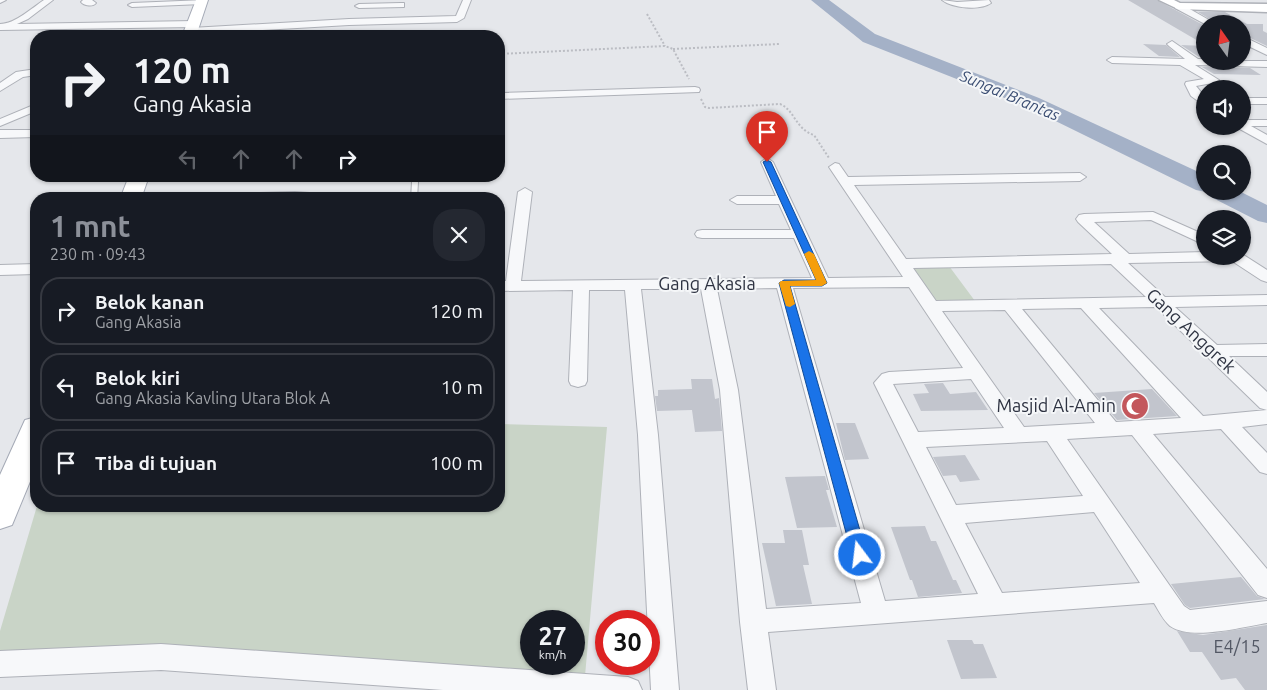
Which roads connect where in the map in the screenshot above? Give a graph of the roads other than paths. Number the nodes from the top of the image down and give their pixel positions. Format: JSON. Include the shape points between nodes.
{"nodes":[{"id":1,"x":48,"y":0,"type":"edge"},
{"id":2,"x":467,"y":0,"type":"edge"},
{"id":3,"x":946,"y":0,"type":"edge"},
{"id":4,"x":985,"y":0,"type":"edge"},
{"id":5,"x":1165,"y":0,"type":"edge"},
{"id":6,"x":202,"y":1,"type":"edge"},
{"id":7,"x":405,"y":2,"type":"edge"},
{"id":8,"x":361,"y":3,"type":"edge"},
{"id":9,"x":132,"y":5,"type":"dead end"},
{"id":10,"x":1178,"y":6,"type":"junction"},
{"id":11,"x":1267,"y":8,"type":"edge"},
{"id":12,"x":1196,"y":16,"type":"edge"},
{"id":13,"x":349,"y":22,"type":"junction"},
{"id":14,"x":395,"y":24,"type":"junction"},
{"id":15,"x":114,"y":25,"type":"junction"},
{"id":16,"x":2,"y":27,"type":"edge"},
{"id":17,"x":108,"y":30,"type":"edge"},
{"id":18,"x":191,"y":30,"type":"edge"},
{"id":19,"x":1172,"y":44,"type":"dead end"},
{"id":20,"x":1251,"y":44,"type":"edge"},
{"id":21,"x":1267,"y":52,"type":"edge"},
{"id":22,"x":1112,"y":60,"type":"dead end"},
{"id":23,"x":1181,"y":62,"type":"junction"},
{"id":24,"x":1195,"y":62,"type":"junction"},
{"id":25,"x":1267,"y":64,"type":"edge"},
{"id":26,"x":30,"y":73,"type":"edge"},
{"id":27,"x":1214,"y":80,"type":"edge"},
{"id":28,"x":1196,"y":83,"type":"edge"},
{"id":29,"x":0,"y":88,"type":"edge"},
{"id":30,"x":695,"y":90,"type":"dead end"},
{"id":31,"x":1196,"y":95,"type":"edge"},
{"id":32,"x":505,"y":96,"type":"edge"},
{"id":33,"x":1267,"y":101,"type":"edge"},
{"id":34,"x":1251,"y":102,"type":"edge"},
{"id":35,"x":30,"y":110,"type":"edge"},
{"id":36,"x":0,"y":123,"type":"edge"},
{"id":37,"x":1267,"y":123,"type":"edge"},
{"id":38,"x":1251,"y":124,"type":"edge"},
{"id":39,"x":1251,"y":130,"type":"edge"},
{"id":40,"x":0,"y":134,"type":"edge"},
{"id":41,"x":30,"y":134,"type":"edge"},
{"id":42,"x":1267,"y":140,"type":"edge"},
{"id":43,"x":767,"y":162,"type":"dead end"},
{"id":44,"x":1080,"y":177,"type":"dead end"},
{"id":45,"x":525,"y":192,"type":"dead end"},
{"id":46,"x":737,"y":200,"type":"dead end"},
{"id":47,"x":784,"y":200,"type":"junction"},
{"id":48,"x":702,"y":234,"type":"dead end"},
{"id":49,"x":800,"y":234,"type":"junction"},
{"id":50,"x":1196,"y":237,"type":"edge"},
{"id":51,"x":1196,"y":257,"type":"edge"},
{"id":52,"x":1120,"y":259,"type":"junction"},
{"id":53,"x":903,"y":264,"type":"junction"},
{"id":54,"x":1249,"y":265,"type":"edge"},
{"id":55,"x":30,"y":268,"type":"edge"},
{"id":56,"x":0,"y":270,"type":"edge"},
{"id":57,"x":1267,"y":277,"type":"edge"},
{"id":58,"x":915,"y":282,"type":"junction"},
{"id":59,"x":784,"y":283,"type":"junction"},
{"id":60,"x":822,"y":283,"type":"junction"},
{"id":61,"x":632,"y":284,"type":"junction"},
{"id":62,"x":708,"y":284,"type":"junction"},
{"id":63,"x":581,"y":285,"type":"junction"},
{"id":64,"x":506,"y":286,"type":"edge"},
{"id":65,"x":1267,"y":300,"type":"edge"},
{"id":66,"x":1158,"y":301,"type":"junction"},
{"id":67,"x":1084,"y":302,"type":"junction"},
{"id":68,"x":1009,"y":304,"type":"junction"},
{"id":69,"x":932,"y":306,"type":"junction"},
{"id":70,"x":1267,"y":350,"type":"edge"},
{"id":71,"x":1212,"y":351,"type":"junction"},
{"id":72,"x":977,"y":373,"type":"junction"},
{"id":73,"x":578,"y":381,"type":"dead end"},
{"id":74,"x":1267,"y":403,"type":"edge"},
{"id":75,"x":1267,"y":417,"type":"edge"},
{"id":76,"x":1225,"y":421,"type":"junction"},
{"id":77,"x":1198,"y":424,"type":"junction"},
{"id":78,"x":1137,"y":428,"type":"junction"},
{"id":79,"x":1111,"y":430,"type":"junction"},
{"id":80,"x":1052,"y":433,"type":"junction"},
{"id":81,"x":1018,"y":435,"type":"junction"},
{"id":82,"x":911,"y":440,"type":"junction"},
{"id":83,"x":30,"y":442,"type":"edge"},
{"id":84,"x":1267,"y":466,"type":"edge"},
{"id":85,"x":1100,"y":503,"type":"junction"},
{"id":86,"x":0,"y":515,"type":"edge"},
{"id":87,"x":950,"y":515,"type":"junction"},
{"id":88,"x":1267,"y":587,"type":"edge"},
{"id":89,"x":1160,"y":592,"type":"junction"},
{"id":90,"x":995,"y":604,"type":"junction"},
{"id":91,"x":1267,"y":612,"type":"edge"},
{"id":92,"x":876,"y":613,"type":"junction"},
{"id":93,"x":753,"y":622,"type":"junction"},
{"id":94,"x":0,"y":664,"type":"edge"},
{"id":95,"x":628,"y":690,"type":"edge"},
{"id":96,"x":665,"y":690,"type":"edge"},
{"id":97,"x":762,"y":690,"type":"edge"}],
"edges":[{"from":1,"to":16,"type":"street","via":[[25,17]]},
{"from":2,"to":14,"type":"street","via":[[460,18]]},
{"from":3,"to":4,"type":"street","via":[[956,4],[984,4],[987,3]]},
{"from":5,"to":10,"type":"main road"},
{"from":6,"to":9,"type":"street"},
{"from":6,"to":18,"type":"main road"},
{"from":7,"to":8,"type":"street"},
{"from":7,"to":14,"type":"street"},
{"from":8,"to":13,"type":"street"},
{"from":10,"to":11,"type":"main road"},
{"from":10,"to":12,"type":"street"},
{"from":13,"to":14,"type":"street"},
{"from":13,"to":18,"type":"street"},
{"from":15,"to":16,"type":"street"},
{"from":15,"to":17,"type":"street"},
{"from":15,"to":18,"type":"street"},
{"from":19,"to":24,"type":"street"},
{"from":20,"to":21,"type":"street"},
{"from":22,"to":23,"type":"street"},
{"from":23,"to":24,"type":"street"},
{"from":23,"to":27,"type":"street"},
{"from":24,"to":25,"type":"street"},
{"from":26,"to":29,"type":"street","via":[[20,74]]},
{"from":28,"to":31,"type":"street","via":[[1190,84]]},
{"from":30,"to":32,"type":"street"},
{"from":33,"to":34,"type":"street"},
{"from":35,"to":36,"type":"street"},
{"from":37,"to":38,"type":"street"},
{"from":39,"to":42,"type":"street"},
{"from":40,"to":41,"type":"street"},
{"from":43,"to":47,"type":"street"},
{"from":44,"to":53,"type":"street","via":[[840,174]]},
{"from":45,"to":64,"type":"street"},
{"from":46,"to":47,"type":"street"},
{"from":47,"to":49,"type":"street"},
{"from":48,"to":49,"type":"street"},
{"from":49,"to":60,"type":"street"},
{"from":50,"to":52,"type":"street","name":"Gang Anggrek","via":[[1153,216],[1084,218]]},
{"from":51,"to":52,"type":"street"},
{"from":52,"to":53,"type":"street"},
{"from":52,"to":66,"type":"street","name":"Gang Anggrek"},
{"from":53,"to":58,"type":"street"},
{"from":54,"to":57,"type":"street"},
{"from":55,"to":56,"type":"street"},
{"from":58,"to":60,"type":"street","name":"Gang Akasia"},
{"from":58,"to":69,"type":"street"},
{"from":59,"to":60,"type":"street","name":"Gang Akasia"},
{"from":59,"to":62,"type":"street","name":"Gang Akasia"},
{"from":59,"to":92,"type":"street"},
{"from":61,"to":62,"type":"street","name":"Gang Akasia"},
{"from":61,"to":63,"type":"street","name":"Gang Akasia"},
{"from":61,"to":96,"type":"street","via":[[648,435]]},
{"from":62,"to":93,"type":"street","via":[[728,390]]},
{"from":63,"to":64,"type":"street","name":"Gang Akasia"},
{"from":63,"to":73,"type":"street"},
{"from":65,"to":66,"type":"street"},
{"from":66,"to":67,"type":"street"},
{"from":66,"to":71,"type":"street","name":"Gang Anggrek"},
{"from":67,"to":68,"type":"street"},
{"from":67,"to":77,"type":"street"},
{"from":68,"to":69,"type":"street"},
{"from":68,"to":79,"type":"street"},
{"from":69,"to":72,"type":"street"},
{"from":70,"to":71,"type":"street"},
{"from":71,"to":74,"type":"street","name":"Gang Anggrek"},
{"from":72,"to":81,"type":"street"},
{"from":72,"to":82,"type":"street","via":[[884,380],[884,387]]},
{"from":75,"to":76,"type":"street"},
{"from":76,"to":77,"type":"street"},
{"from":76,"to":84,"type":"street"},
{"from":77,"to":78,"type":"street"},
{"from":78,"to":79,"type":"street"},
{"from":78,"to":88,"type":"street"},
{"from":79,"to":80,"type":"street"},
{"from":80,"to":81,"type":"street"},
{"from":80,"to":85,"type":"street"},
{"from":81,"to":82,"type":"street"},
{"from":82,"to":87,"type":"street"},
{"from":83,"to":86,"type":"main road"},
{"from":85,"to":87,"type":"street"},
{"from":85,"to":89,"type":"street"},
{"from":87,"to":90,"type":"street"},
{"from":89,"to":90,"type":"street"},
{"from":89,"to":91,"type":"street","via":[[1175,614],[1190,622]]},
{"from":90,"to":92,"type":"street"},
{"from":92,"to":93,"type":"street"},
{"from":93,"to":97,"type":"street"},
{"from":94,"to":95,"type":"street","via":[[162,657]]}]}
